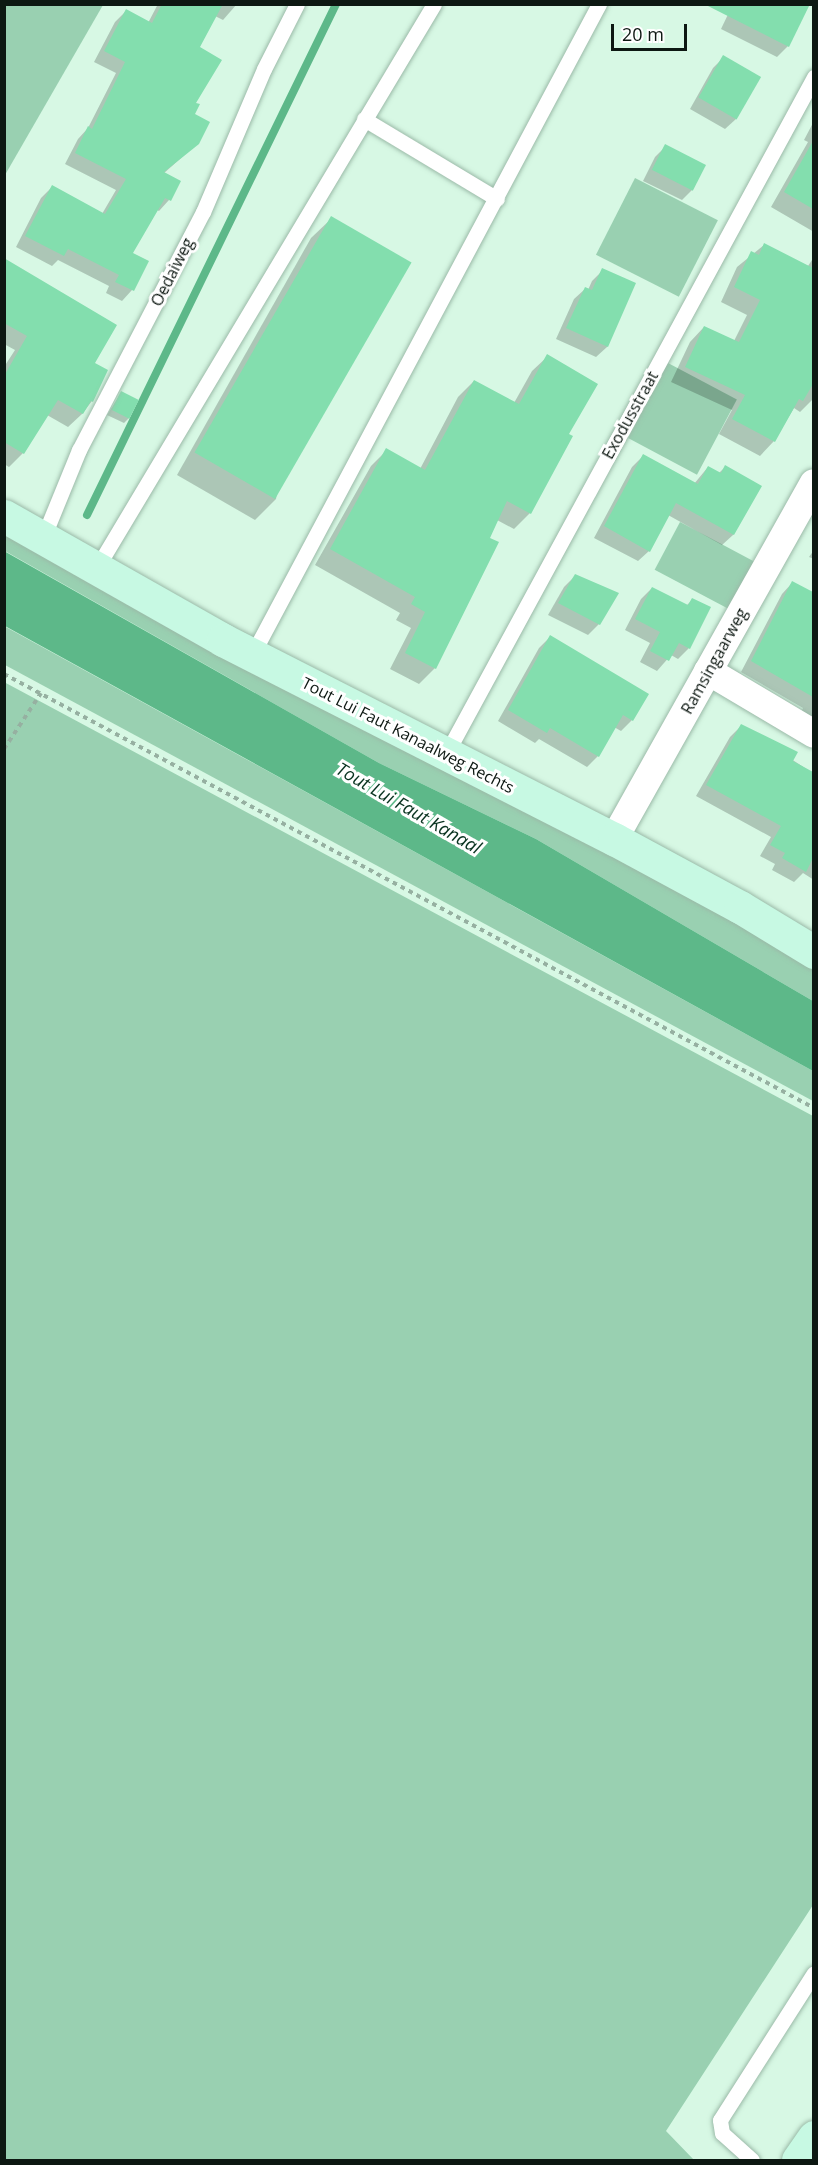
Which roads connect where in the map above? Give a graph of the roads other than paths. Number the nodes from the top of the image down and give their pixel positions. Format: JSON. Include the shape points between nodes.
{"nodes":[{"id":1,"x":297,"y":4,"type":"edge"},
{"id":2,"x":434,"y":4,"type":"edge"},
{"id":3,"x":599,"y":4,"type":"edge"},
{"id":4,"x":813,"y":77,"type":"edge"},
{"id":5,"x":364,"y":119,"type":"junction"},
{"id":6,"x":497,"y":199,"type":"junction"},
{"id":7,"x":813,"y":483,"type":"edge"},
{"id":8,"x":4,"y":516,"type":"edge"},
{"id":9,"x":43,"y":538,"type":"junction"},
{"id":10,"x":96,"y":569,"type":"junction"},
{"id":11,"x":252,"y":655,"type":"junction"},
{"id":12,"x":708,"y":672,"type":"junction"},
{"id":13,"x":813,"y":734,"type":"edge"},
{"id":14,"x":446,"y":754,"type":"junction"},
{"id":15,"x":614,"y":839,"type":"junction"},
{"id":16,"x":813,"y":952,"type":"edge"},
{"id":17,"x":813,"y":1973,"type":"edge"},
{"id":18,"x":813,"y":2137,"type":"edge"},
{"id":19,"x":752,"y":2160,"type":"edge"},
{"id":20,"x":798,"y":2160,"type":"edge"}],
"edges":[{"from":1,"to":9,"type":"lane","name":"Oedaiweg","via":[[264,69],[203,212],[80,450]]},
{"from":2,"to":5,"type":"lane"},
{"from":3,"to":6,"type":"lane"},
{"from":4,"to":14,"type":"lane","name":"Exodusstraat"},
{"from":5,"to":6,"type":"lane"},
{"from":5,"to":10,"type":"lane"},
{"from":6,"to":11,"type":"lane"},
{"from":7,"to":12,"type":"street","name":"Ramsingaarweg"},
{"from":8,"to":9,"type":"street","name":"Tout Lui Faut Kanaalweg Rechts"},
{"from":9,"to":10,"type":"street","name":"Tout Lui Faut Kanaalweg Rechts"},
{"from":10,"to":11,"type":"street","name":"Tout Lui Faut Kanaalweg Rechts"},
{"from":11,"to":14,"type":"street","name":"Tout Lui Faut Kanaalweg Rechts"},
{"from":12,"to":13,"type":"street"},
{"from":12,"to":15,"type":"street","name":"Ramsingaarweg"},
{"from":14,"to":15,"type":"street","name":"Tout Lui Faut Kanaalweg Rechts"},
{"from":15,"to":16,"type":"street","name":"Tout Lui Faut Kanaalweg Rechts","via":[[740,907]]},
{"from":17,"to":19,"type":"lane","via":[[720,2120],[722,2133]]},
{"from":18,"to":20,"type":"street"}]}
